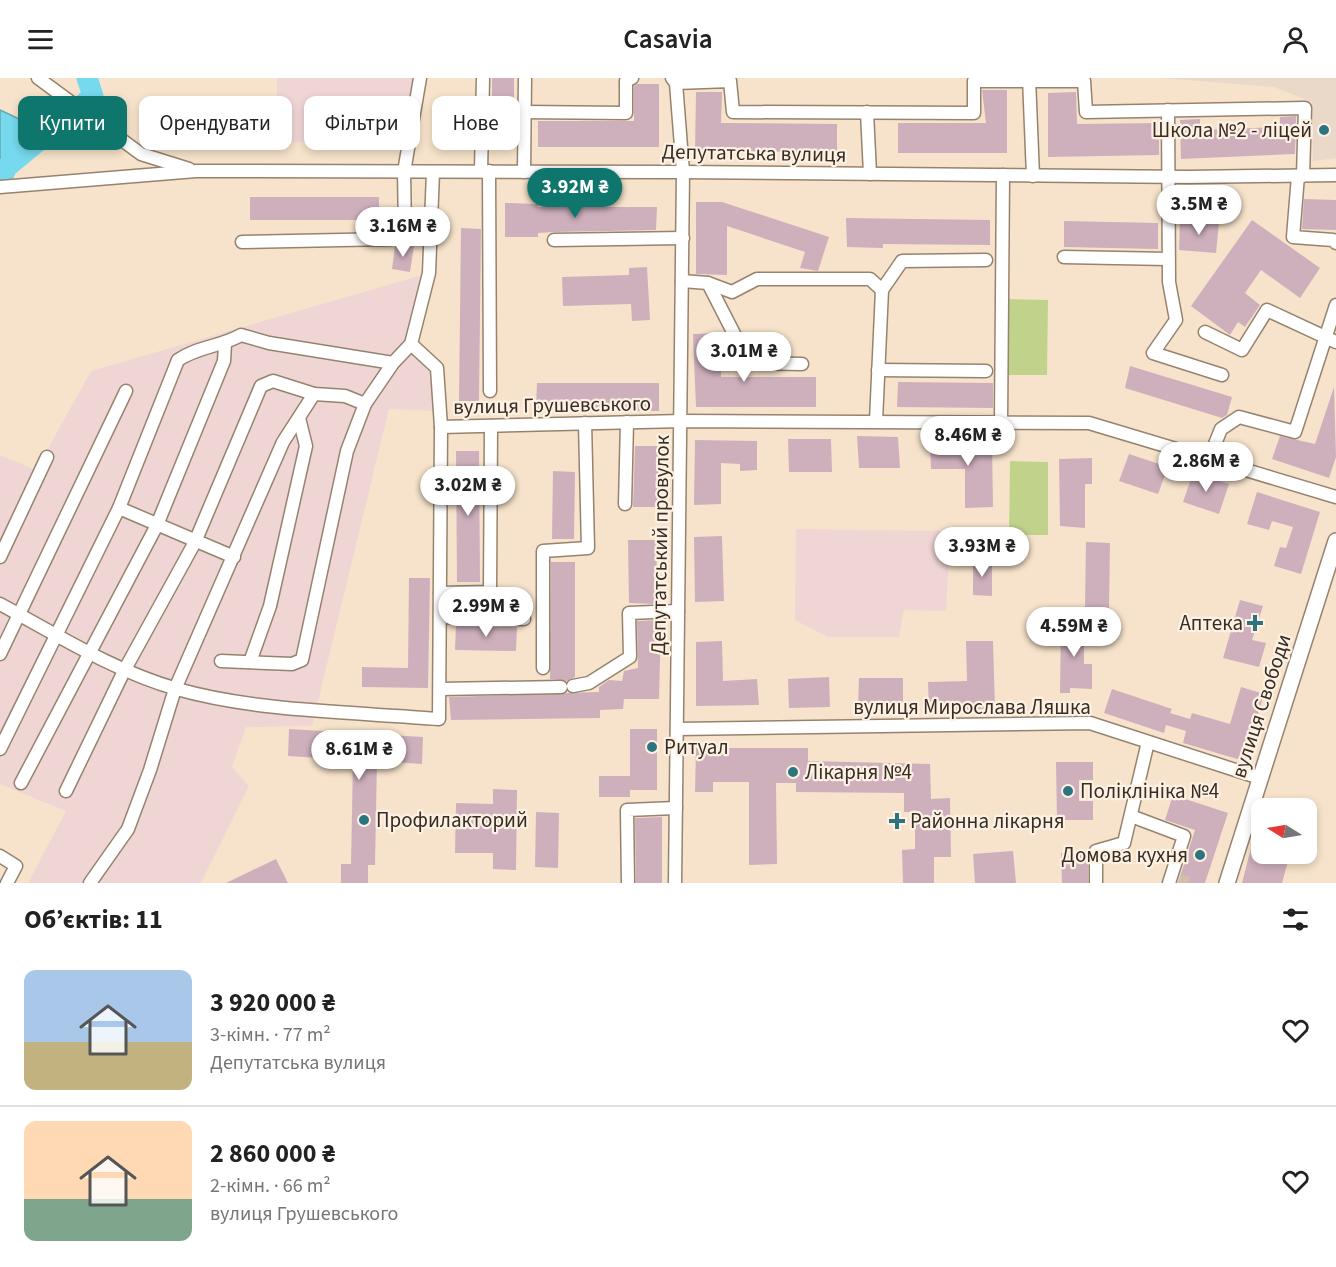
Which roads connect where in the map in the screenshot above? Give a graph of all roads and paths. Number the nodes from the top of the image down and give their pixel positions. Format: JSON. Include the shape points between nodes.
{"nodes":[{"id":1,"x":38,"y":78,"type":"edge"},
{"id":2,"x":420,"y":78,"type":"edge"},
{"id":3,"x":483,"y":78,"type":"edge"},
{"id":4,"x":525,"y":78,"type":"edge"},
{"id":5,"x":632,"y":78,"type":"edge"},
{"id":6,"x":674,"y":80,"type":"edge"},
{"id":7,"x":1029,"y":80,"type":"edge"},
{"id":8,"x":1168,"y":110,"type":"junction"},
{"id":9,"x":525,"y":112,"type":"junction"},
{"id":10,"x":867,"y":112,"type":"junction"},
{"id":11,"x":196,"y":171,"type":"junction"},
{"id":12,"x":404,"y":171,"type":"junction"},
{"id":13,"x":485,"y":171,"type":"junction"},
{"id":14,"x":524,"y":171,"type":"junction"},
{"id":15,"x":433,"y":172,"type":"junction"},
{"id":16,"x":683,"y":172,"type":"junction"},
{"id":17,"x":870,"y":174,"type":"junction"},
{"id":18,"x":1003,"y":175,"type":"junction"},
{"id":19,"x":1336,"y":175,"type":"edge"},
{"id":20,"x":1033,"y":176,"type":"junction"},
{"id":21,"x":1301,"y":176,"type":"junction"},
{"id":22,"x":1168,"y":177,"type":"junction"},
{"id":23,"x":0,"y":187,"type":"edge"},
{"id":24,"x":683,"y":238,"type":"junction"},
{"id":25,"x":554,"y":240,"type":"dead end"},
{"id":26,"x":242,"y":242,"type":"dead end"},
{"id":27,"x":1336,"y":243,"type":"edge"},
{"id":28,"x":1064,"y":256,"type":"dead end"},
{"id":29,"x":1168,"y":259,"type":"junction"},
{"id":30,"x":986,"y":260,"type":"dead end"},
{"id":31,"x":682,"y":281,"type":"junction"},
{"id":32,"x":708,"y":283,"type":"junction"},
{"id":33,"x":882,"y":290,"type":"junction"},
{"id":34,"x":1336,"y":305,"type":"edge"},
{"id":35,"x":1205,"y":332,"type":"dead end"},
{"id":36,"x":1330,"y":340,"type":"edge"},
{"id":37,"x":411,"y":344,"type":"junction"},
{"id":38,"x":225,"y":345,"type":"junction"},
{"id":39,"x":393,"y":363,"type":"junction"},
{"id":40,"x":802,"y":364,"type":"dead end"},
{"id":41,"x":878,"y":370,"type":"junction"},
{"id":42,"x":986,"y":371,"type":"dead end"},
{"id":43,"x":1222,"y":375,"type":"dead end"},
{"id":44,"x":126,"y":391,"type":"dead end"},
{"id":45,"x":490,"y":391,"type":"dead end"},
{"id":46,"x":314,"y":394,"type":"junction"},
{"id":47,"x":365,"y":404,"type":"junction"},
{"id":48,"x":299,"y":418,"type":"junction"},
{"id":49,"x":681,"y":421,"type":"junction"},
{"id":50,"x":876,"y":421,"type":"junction"},
{"id":51,"x":1001,"y":421,"type":"junction"},
{"id":52,"x":585,"y":423,"type":"junction"},
{"id":53,"x":627,"y":423,"type":"junction"},
{"id":54,"x":491,"y":426,"type":"junction"},
{"id":55,"x":441,"y":427,"type":"junction"},
{"id":56,"x":47,"y":457,"type":"dead end"},
{"id":57,"x":1209,"y":459,"type":"junction"},
{"id":58,"x":1336,"y":497,"type":"edge"},
{"id":59,"x":625,"y":504,"type":"dead end"},
{"id":60,"x":119,"y":508,"type":"junction"},
{"id":61,"x":157,"y":525,"type":"junction"},
{"id":62,"x":1336,"y":541,"type":"edge"},
{"id":63,"x":195,"y":542,"type":"junction"},
{"id":64,"x":0,"y":557,"type":"edge"},
{"id":65,"x":234,"y":557,"type":"junction"},
{"id":66,"x":440,"y":593,"type":"junction"},
{"id":67,"x":0,"y":604,"type":"edge"},
{"id":68,"x":678,"y":611,"type":"junction"},
{"id":69,"x":19,"y":614,"type":"junction"},
{"id":70,"x":440,"y":617,"type":"junction"},
{"id":71,"x":524,"y":619,"type":"dead end"},
{"id":72,"x":57,"y":635,"type":"junction"},
{"id":73,"x":90,"y":652,"type":"junction"},
{"id":74,"x":0,"y":654,"type":"edge"},
{"id":75,"x":221,"y":661,"type":"dead end"},
{"id":76,"x":250,"y":662,"type":"junction"},
{"id":77,"x":543,"y":668,"type":"dead end"},
{"id":78,"x":124,"y":671,"type":"junction"},
{"id":79,"x":175,"y":689,"type":"junction"},
{"id":80,"x":440,"y":690,"type":"junction"},
{"id":81,"x":676,"y":729,"type":"junction"},
{"id":82,"x":1148,"y":742,"type":"junction"},
{"id":83,"x":0,"y":749,"type":"edge"},
{"id":84,"x":1260,"y":778,"type":"junction"},
{"id":85,"x":21,"y":783,"type":"dead end"},
{"id":86,"x":66,"y":791,"type":"dead end"},
{"id":87,"x":676,"y":808,"type":"junction"},
{"id":88,"x":1131,"y":816,"type":"junction"},
{"id":89,"x":0,"y":856,"type":"edge"},
{"id":90,"x":1173,"y":880,"type":"edge"},
{"id":91,"x":7,"y":883,"type":"edge"},
{"id":92,"x":90,"y":883,"type":"edge"},
{"id":93,"x":628,"y":883,"type":"edge"},
{"id":94,"x":675,"y":883,"type":"edge"},
{"id":95,"x":1096,"y":883,"type":"edge"},
{"id":96,"x":1227,"y":883,"type":"edge"}],
"edges":[{"from":1,"to":11,"type":"street","via":[[141,154]]},
{"from":2,"to":12,"type":"street"},
{"from":3,"to":13,"type":"street"},
{"from":4,"to":9,"type":"street"},
{"from":5,"to":9,"type":"street","via":[[626,81],[626,113]]},
{"from":6,"to":10,"type":"street","via":[[730,81],[733,112]]},
{"from":6,"to":16,"type":"street","name":"Депутатський провулок"},
{"from":7,"to":8,"type":"street","via":[[1084,81],[1086,112]]},
{"from":7,"to":10,"type":"street","via":[[974,81],[974,113]]},
{"from":7,"to":20,"type":"street"},
{"from":8,"to":21,"type":"street","via":[[1305,108]]},
{"from":8,"to":22,"type":"street"},
{"from":9,"to":14,"type":"street"},
{"from":10,"to":17,"type":"street"},
{"from":11,"to":12,"type":"street","name":"Депутатська вулиця"},
{"from":11,"to":23,"type":"street","name":"Депутатська вулиця"},
{"from":12,"to":15,"type":"street","name":"Депутатська вулиця"},
{"from":12,"to":26,"type":"street","via":[[405,230],[391,239]]},
{"from":13,"to":14,"type":"street","name":"Депутатська вулиця"},
{"from":13,"to":15,"type":"street","name":"Депутатська вулиця"},
{"from":13,"to":45,"type":"street"},
{"from":14,"to":16,"type":"street","name":"Депутатська вулиця"},
{"from":15,"to":37,"type":"street","via":[[429,273]]},
{"from":16,"to":17,"type":"street","name":"Депутатська вулиця"},
{"from":16,"to":24,"type":"street","name":"Депутатський провулок"},
{"from":17,"to":18,"type":"street","name":"Депутатська вулиця"},
{"from":18,"to":20,"type":"street","name":"Депутатська вулиця"},
{"from":18,"to":51,"type":"street"},
{"from":19,"to":21,"type":"street","name":"Депутатська вулиця"},
{"from":20,"to":22,"type":"street","name":"Депутатська вулиця"},
{"from":21,"to":22,"type":"street","name":"Депутатська вулиця"},
{"from":21,"to":27,"type":"street","via":[[1293,237]]},
{"from":22,"to":29,"type":"street"},
{"from":24,"to":25,"type":"street"},
{"from":24,"to":31,"type":"street","name":"Депутатський провулок"},
{"from":28,"to":29,"type":"street"},
{"from":29,"to":43,"type":"street","via":[[1176,320],[1153,353]]},
{"from":30,"to":33,"type":"street","via":[[902,261]]},
{"from":31,"to":32,"type":"street"},
{"from":31,"to":49,"type":"street","name":"Депутатський провулок"},
{"from":32,"to":33,"type":"street","via":[[732,292],[757,279],[870,279]]},
{"from":32,"to":40,"type":"street","via":[[748,363]]},
{"from":33,"to":41,"type":"street"},
{"from":34,"to":36,"type":"street"},
{"from":35,"to":36,"type":"street","via":[[1242,350],[1267,310]]},
{"from":36,"to":57,"type":"street","via":[[1294,432],[1239,417],[1221,429]]},
{"from":37,"to":39,"type":"street"},
{"from":37,"to":55,"type":"street","via":[[437,368]]},
{"from":38,"to":39,"type":"street","via":[[241,335]]},
{"from":38,"to":60,"type":"street","via":[[193,350],[178,360]]},
{"from":38,"to":61,"type":"street","via":[[224,361]]},
{"from":39,"to":47,"type":"street"},
{"from":41,"to":42,"type":"street"},
{"from":41,"to":50,"type":"street"},
{"from":44,"to":69,"type":"street"},
{"from":46,"to":47,"type":"street","via":[[345,396]]},
{"from":46,"to":48,"type":"street"},
{"from":46,"to":63,"type":"street","via":[[273,381],[261,386]]},
{"from":47,"to":76,"type":"street","via":[[347,451],[302,660],[292,664]]},
{"from":48,"to":65,"type":"street","via":[[283,442]]},
{"from":48,"to":76,"type":"street","via":[[306,446],[270,606]]},
{"from":49,"to":50,"type":"street","name":"вулиця Грушевського"},
{"from":49,"to":53,"type":"street","name":"вулиця Грушевського"},
{"from":49,"to":68,"type":"street","name":"Депутатський провулок"},
{"from":50,"to":51,"type":"street","name":"вулиця Грушевського"},
{"from":51,"to":57,"type":"street","name":"вулиця Грушевського","via":[[1089,423]]},
{"from":52,"to":53,"type":"street","name":"вулиця Грушевського"},
{"from":52,"to":54,"type":"street","name":"вулиця Грушевського"},
{"from":52,"to":77,"type":"street","via":[[588,548],[543,551]]},
{"from":53,"to":59,"type":"street"},
{"from":54,"to":55,"type":"street","name":"вулиця Грушевського"},
{"from":54,"to":66,"type":"street","via":[[490,592]]},
{"from":55,"to":66,"type":"street"},
{"from":56,"to":64,"type":"street"},
{"from":57,"to":58,"type":"street","name":"вулиця Грушевського"},
{"from":60,"to":61,"type":"street"},
{"from":60,"to":72,"type":"street"},
{"from":61,"to":63,"type":"street"},
{"from":61,"to":73,"type":"street"},
{"from":62,"to":84,"type":"main road","name":"вулиця Свободи"},
{"from":63,"to":65,"type":"street"},
{"from":63,"to":78,"type":"street"},
{"from":65,"to":79,"type":"street"},
{"from":66,"to":70,"type":"street"},
{"from":67,"to":69,"type":"street"},
{"from":68,"to":80,"type":"street","via":[[629,613],[630,657],[589,683]]},
{"from":68,"to":81,"type":"street","name":"Депутатський провулок"},
{"from":69,"to":72,"type":"street"},
{"from":69,"to":74,"type":"street"},
{"from":70,"to":71,"type":"street"},
{"from":70,"to":80,"type":"street"},
{"from":72,"to":73,"type":"street"},
{"from":72,"to":83,"type":"street"},
{"from":73,"to":78,"type":"street"},
{"from":73,"to":85,"type":"street"},
{"from":75,"to":76,"type":"street"},
{"from":78,"to":79,"type":"street"},
{"from":78,"to":86,"type":"street"},
{"from":79,"to":80,"type":"street","via":[[225,701],[440,719]]},
{"from":79,"to":92,"type":"street","via":[[128,829]]},
{"from":81,"to":82,"type":"street","name":"вулиця Мирослава Ляшка","via":[[1090,723]]},
{"from":81,"to":87,"type":"street","name":"Депутатський провулок"},
{"from":82,"to":84,"type":"street","name":"вулиця Мирослава Ляшка"},
{"from":82,"to":88,"type":"street"},
{"from":84,"to":96,"type":"main road","name":"вулиця Свободи"},
{"from":87,"to":93,"type":"street","via":[[627,810]]},
{"from":87,"to":94,"type":"street","name":"Депутатський провулок"},
{"from":88,"to":90,"type":"street","via":[[1184,836]]},
{"from":88,"to":95,"type":"street","via":[[1124,843],[1096,851]]},
{"from":89,"to":91,"type":"street","via":[[16,866]]}]}
